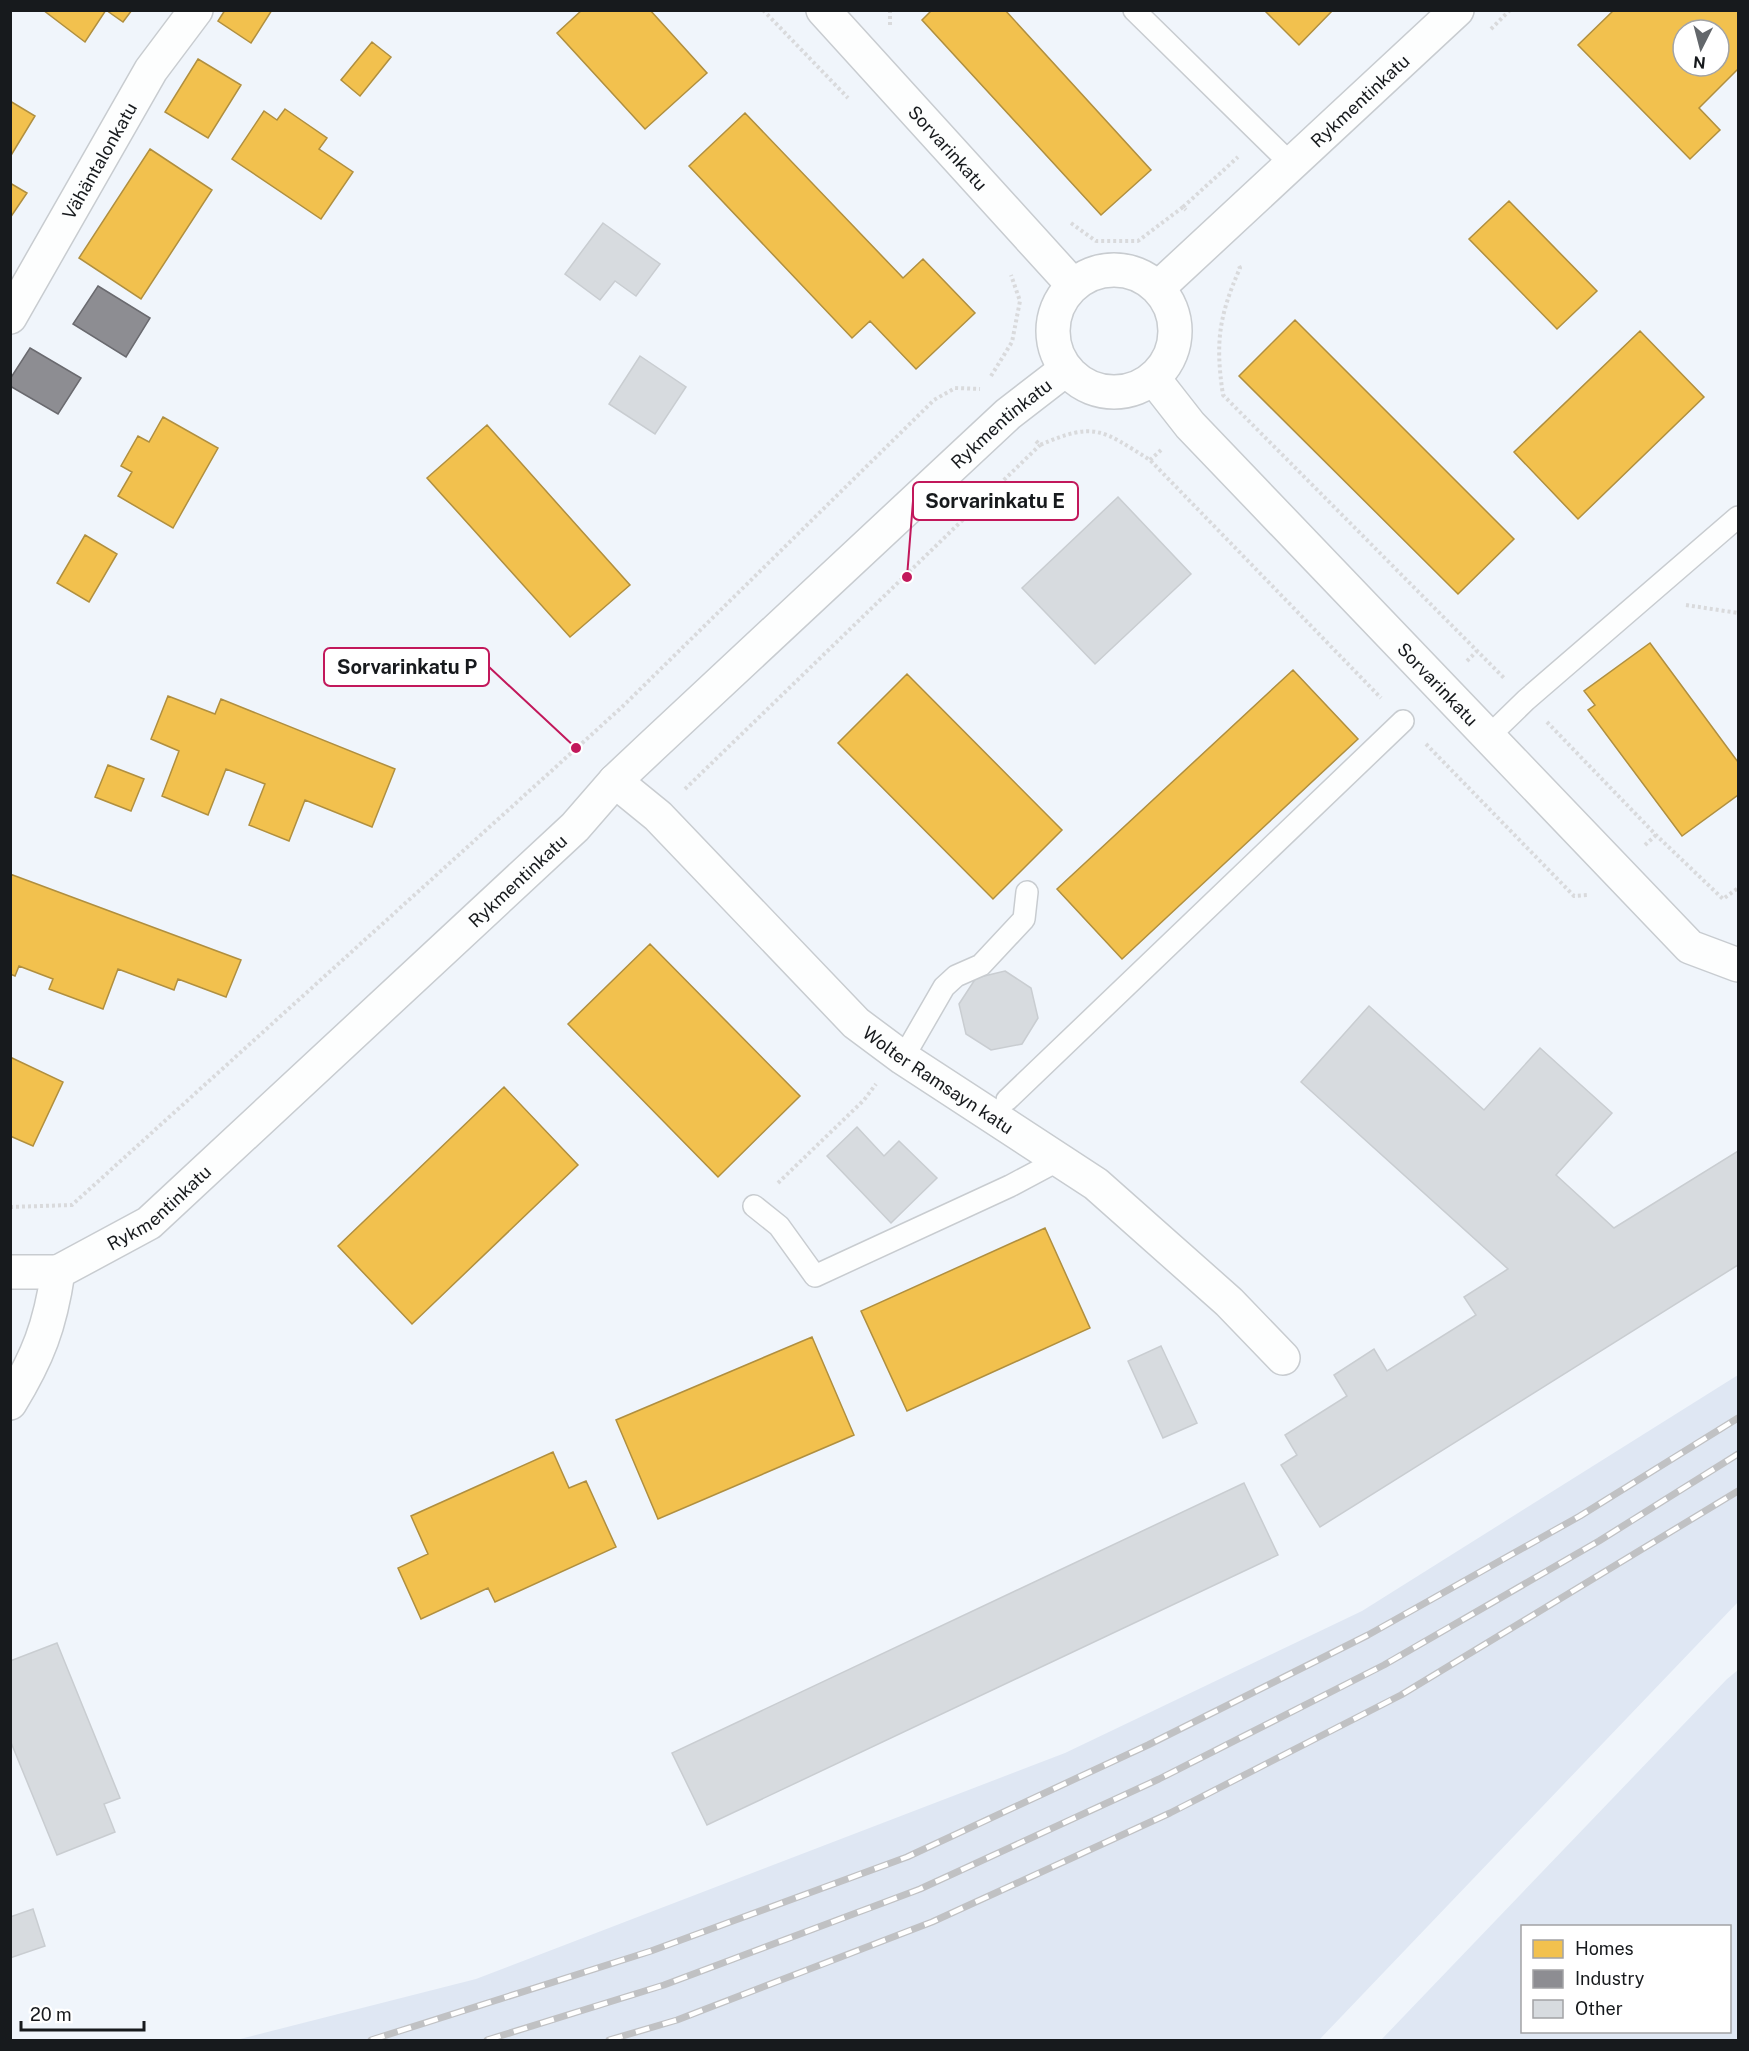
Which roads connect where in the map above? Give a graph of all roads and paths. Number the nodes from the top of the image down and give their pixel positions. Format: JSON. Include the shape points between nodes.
{"nodes":[{"id":1,"x":196,"y":10,"type":"edge"},
{"id":2,"x":763,"y":10,"type":"edge"},
{"id":3,"x":824,"y":10,"type":"edge"},
{"id":4,"x":890,"y":10,"type":"edge"},
{"id":5,"x":1134,"y":10,"type":"edge"},
{"id":6,"x":1448,"y":13,"type":"edge"},
{"id":7,"x":890,"y":34,"type":"dead end"},
{"id":8,"x":852,"y":102,"type":"dead end"},
{"id":9,"x":1291,"y":164,"type":"junction"},
{"id":10,"x":1062,"y":217,"type":"dead end"},
{"id":11,"x":1210,"y":238,"type":"junction"},
{"id":12,"x":1009,"y":271,"type":"dead end"},
{"id":13,"x":1072,"y":284,"type":"junction"},
{"id":14,"x":1159,"y":287,"type":"junction"},
{"id":15,"x":10,"y":317,"type":"edge"},
{"id":16,"x":1065,"y":370,"type":"junction"},
{"id":17,"x":1154,"y":379,"type":"junction"},
{"id":18,"x":984,"y":389,"type":"junction"},
{"id":19,"x":1008,"y":414,"type":"junction"},
{"id":20,"x":1040,"y":445,"type":"junction"},
{"id":21,"x":1738,"y":517,"type":"edge"},
{"id":22,"x":1645,"y":599,"type":"junction"},
{"id":23,"x":1738,"y":613,"type":"edge"},
{"id":24,"x":1526,"y":700,"type":"junction"},
{"id":25,"x":1403,"y":721,"type":"junction"},
{"id":26,"x":1489,"y":736,"type":"junction"},
{"id":27,"x":615,"y":781,"type":"junction"},
{"id":28,"x":658,"y":816,"type":"junction"},
{"id":29,"x":1656,"y":836,"type":"junction"},
{"id":30,"x":1617,"y":872,"type":"junction"},
{"id":31,"x":1738,"y":888,"type":"edge"},
{"id":32,"x":1027,"y":892,"type":"dead end"},
{"id":33,"x":1738,"y":965,"type":"edge"},
{"id":34,"x":892,"y":1067,"type":"junction"},
{"id":35,"x":1007,"y":1100,"type":"dead end"},
{"id":36,"x":1059,"y":1160,"type":"junction"},
{"id":37,"x":754,"y":1206,"type":"joint"},
{"id":38,"x":10,"y":1207,"type":"edge"},
{"id":39,"x":10,"y":1272,"type":"edge"},
{"id":40,"x":58,"y":1272,"type":"junction"},
{"id":41,"x":1283,"y":1358,"type":"dead end"},
{"id":42,"x":10,"y":1403,"type":"edge"}],
"edges":[{"from":1,"to":15,"type":"street","name":"Vähäntalonkatu","via":[[151,70]]},
{"from":2,"to":8,"type":"path"},
{"from":3,"to":13,"type":"street","name":"Sorvarinkatu"},
{"from":4,"to":7,"type":"path"},
{"from":5,"to":9,"type":"lane"},
{"from":6,"to":9,"type":"street","name":"Rykmentinkatu"},
{"from":9,"to":11,"type":"street","name":"Rykmentinkatu"},
{"from":10,"to":11,"type":"path","via":[[1096,241],[1138,241],[1183,207]]},
{"from":11,"to":14,"type":"street","name":"Rykmentinkatu"},
{"from":11,"to":24,"type":"path","via":[[1240,268],[1225,302],[1217,355],[1223,395]]},
{"from":12,"to":18,"type":"path","via":[[1020,301],[1012,342]]},
{"from":13,"to":14,"type":"street","via":[[1096,271],[1131,271]]},
{"from":13,"to":16,"type":"street","via":[[1055,310],[1052,340]]},
{"from":14,"to":17,"type":"street","via":[[1175,317],[1173,351]]},
{"from":16,"to":17,"type":"street","via":[[1087,387],[1123,393]]},
{"from":16,"to":19,"type":"street","name":"Rykmentinkatu"},
{"from":17,"to":26,"type":"street","name":"Sorvarinkatu","via":[[1190,425]]},
{"from":18,"to":19,"type":"path"},
{"from":18,"to":38,"type":"path","via":[[955,387],[934,400],[622,707],[72,1205]]},
{"from":19,"to":20,"type":"path"},
{"from":19,"to":27,"type":"street","name":"Rykmentinkatu"},
{"from":20,"to":25,"type":"path","via":[[1071,431],[1106,432],[1150,460]]},
{"from":20,"to":28,"type":"path"},
{"from":21,"to":22,"type":"lane"},
{"from":22,"to":23,"type":"path"},
{"from":22,"to":24,"type":"lane"},
{"from":24,"to":26,"type":"lane"},
{"from":24,"to":29,"type":"path"},
{"from":25,"to":30,"type":"path","via":[[1575,896],[1593,894]]},
{"from":25,"to":35,"type":"lane"},
{"from":26,"to":30,"type":"street","name":"Sorvarinkatu"},
{"from":27,"to":28,"type":"street","name":"Wolter Ramsayn katu"},
{"from":27,"to":40,"type":"street","name":"Rykmentinkatu","via":[[574,827],[149,1223]]},
{"from":28,"to":34,"type":"street","name":"Wolter Ramsayn katu","via":[[856,1023]]},
{"from":29,"to":30,"type":"path"},
{"from":29,"to":31,"type":"path","via":[[1723,899]]},
{"from":30,"to":33,"type":"street","name":"Sorvarinkatu","via":[[1690,947]]},
{"from":32,"to":34,"type":"lane","via":[[1024,919],[981,965],[956,976],[944,987]]},
{"from":34,"to":36,"type":"street","name":"Wolter Ramsayn katu"},
{"from":34,"to":37,"type":"path","via":[[864,1100]]},
{"from":36,"to":37,"type":"lane","via":[[815,1276],[779,1226]]},
{"from":36,"to":41,"type":"street","name":"Wolter Ramsayn katu","via":[[1096,1184],[1229,1302]]},
{"from":39,"to":40,"type":"street"},
{"from":40,"to":42,"type":"street","via":[[53,1307],[35,1361]]}]}
